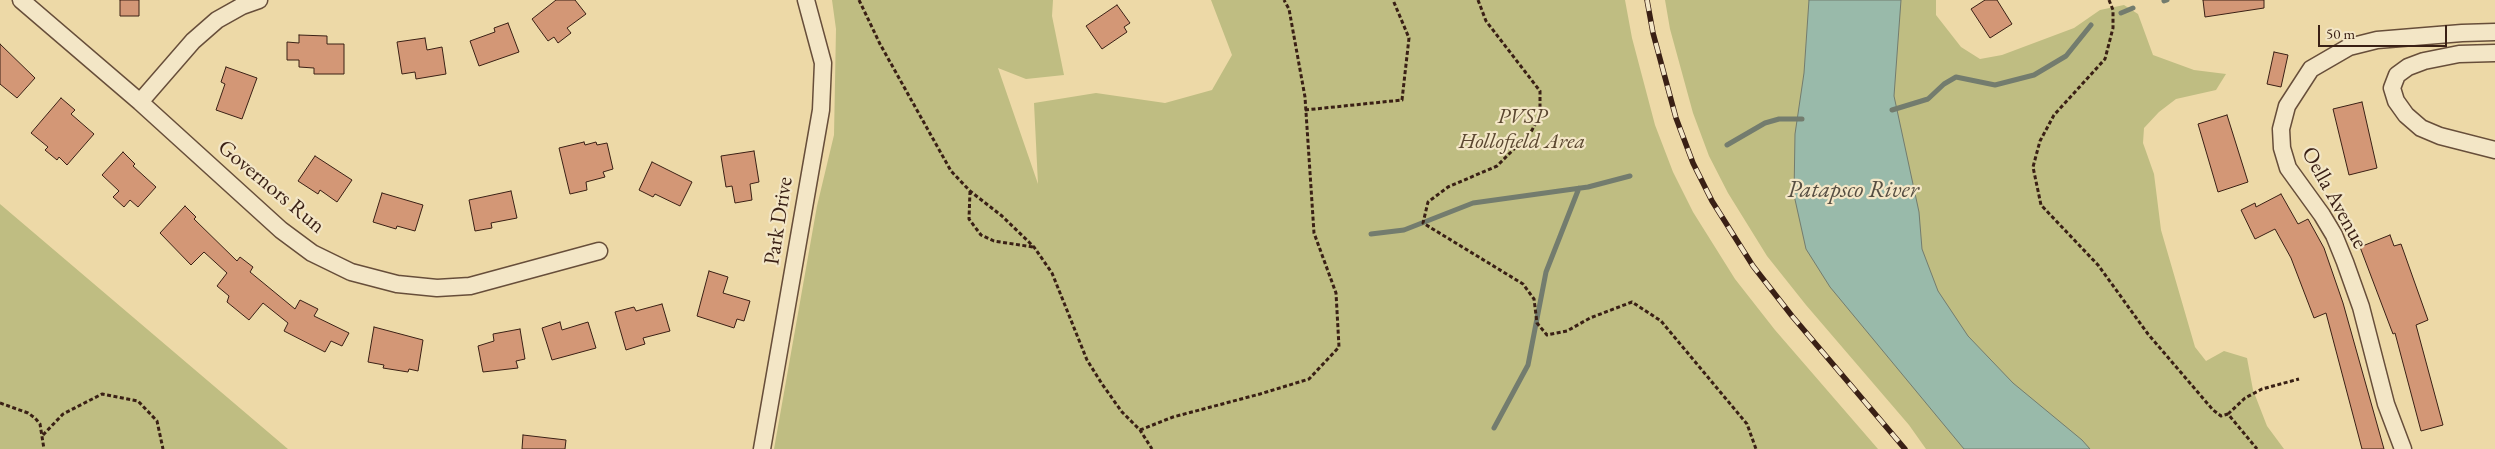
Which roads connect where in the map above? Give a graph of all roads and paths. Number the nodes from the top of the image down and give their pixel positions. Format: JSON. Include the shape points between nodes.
{"nodes":[{"id":1,"x":21,"y":0,"type":"edge"},
{"id":2,"x":259,"y":0,"type":"edge"},
{"id":3,"x":806,"y":0,"type":"edge"},
{"id":4,"x":859,"y":0,"type":"edge"},
{"id":5,"x":1284,"y":0,"type":"edge"},
{"id":6,"x":1393,"y":0,"type":"edge"},
{"id":7,"x":1478,"y":0,"type":"edge"},
{"id":8,"x":2109,"y":0,"type":"edge"},
{"id":9,"x":2495,"y":32,"type":"edge"},
{"id":10,"x":2495,"y":53,"type":"edge"},
{"id":11,"x":140,"y":102,"type":"junction"},
{"id":12,"x":1305,"y":110,"type":"junction"},
{"id":13,"x":2495,"y":150,"type":"edge"},
{"id":14,"x":970,"y":190,"type":"junction"},
{"id":15,"x":1034,"y":247,"type":"junction"},
{"id":16,"x":599,"y":251,"type":"dead end"},
{"id":17,"x":2299,"y":379,"type":"dead end"},
{"id":18,"x":0,"y":403,"type":"edge"},
{"id":19,"x":2228,"y":414,"type":"junction"},
{"id":20,"x":1140,"y":430,"type":"junction"},
{"id":21,"x":43,"y":435,"type":"junction"},
{"id":22,"x":44,"y":449,"type":"edge"},
{"id":23,"x":163,"y":449,"type":"edge"},
{"id":24,"x":762,"y":449,"type":"edge"},
{"id":25,"x":1152,"y":449,"type":"edge"},
{"id":26,"x":1756,"y":449,"type":"edge"},
{"id":27,"x":2257,"y":449,"type":"edge"},
{"id":28,"x":2403,"y":449,"type":"edge"}],
"edges":[{"from":1,"to":11,"type":"street","name":"Governors Run"},
{"from":2,"to":11,"type":"street","via":[[217,20],[193,40]]},
{"from":3,"to":24,"type":"street","name":"Park Drive","via":[[823,64],[821,110]]},
{"from":4,"to":14,"type":"path","via":[[951,171]]},
{"from":5,"to":12,"type":"path"},
{"from":6,"to":12,"type":"path","via":[[1409,38],[1402,100]]},
{"from":7,"to":26,"type":"path","via":[[1486,20],[1540,91],[1540,115],[1532,132],[1497,166],[1448,187],[1428,202],[1423,224],[1523,284],[1534,299],[1537,323],[1547,335],[1567,331],[1590,318],[1632,302],[1661,321],[1747,424]]},
{"from":8,"to":19,"type":"path","via":[[2113,10],[2113,28],[2105,59],[2054,115],[2040,141],[2033,166],[2041,205],[2098,265],[2148,334],[2213,410],[2220,416]]},
{"from":9,"to":28,"type":"street","name":"Oella Avenue","via":[[2377,40],[2349,47],[2311,69],[2287,106],[2281,129],[2288,168],[2326,222],[2362,307],[2386,404]]},
{"from":10,"to":13,"type":"street","via":[[2459,54],[2424,60],[2397,75],[2392,88],[2396,101],[2421,128]]},
{"from":11,"to":16,"type":"street","name":"Governors Run","via":[[282,230],[312,253],[351,272],[397,284],[437,288],[470,286]]},
{"from":12,"to":20,"type":"path","via":[[1314,233],[1336,293],[1339,347],[1309,379],[1181,414]]},
{"from":14,"to":15,"type":"path"},
{"from":14,"to":15,"type":"path","via":[[970,219],[981,235],[994,241]]},
{"from":15,"to":20,"type":"path","via":[[1052,273],[1087,360],[1122,412]]},
{"from":17,"to":19,"type":"path","via":[[2262,389],[2245,398]]},
{"from":18,"to":21,"type":"path","via":[[35,418]]},
{"from":19,"to":27,"type":"path"},
{"from":20,"to":25,"type":"path"},
{"from":21,"to":22,"type":"path"},
{"from":21,"to":23,"type":"path","via":[[63,414],[102,394],[138,400],[157,421]]}]}
